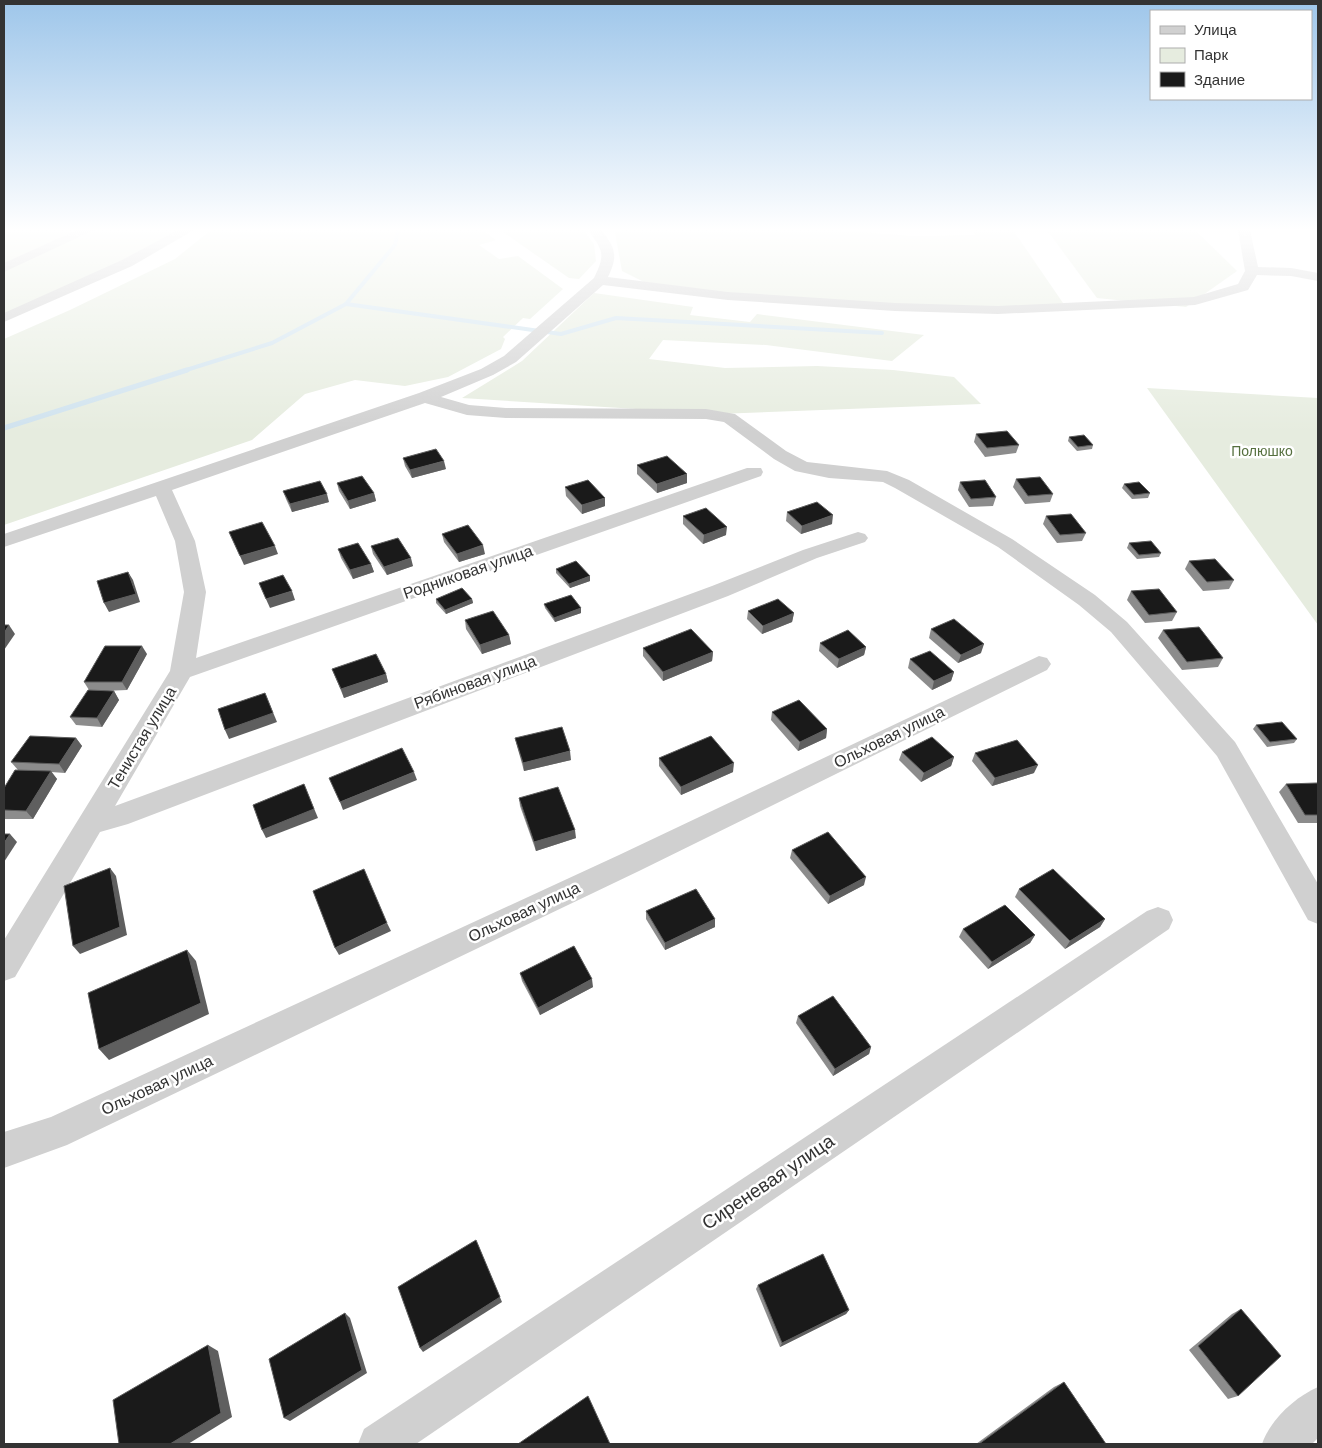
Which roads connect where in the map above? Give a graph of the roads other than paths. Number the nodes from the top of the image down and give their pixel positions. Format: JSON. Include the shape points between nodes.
{"nodes":[{"id":1,"x":50,"y":298,"type":"edge"},
{"id":2,"x":580,"y":298,"type":"edge"},
{"id":3,"x":751,"y":298,"type":"edge"},
{"id":4,"x":1207,"y":298,"type":"edge"},
{"id":5,"x":4,"y":318,"type":"edge"},
{"id":6,"x":425,"y":397,"type":"junction"},
{"id":7,"x":754,"y":472,"type":"dead end"},
{"id":8,"x":162,"y":488,"type":"junction"},
{"id":9,"x":858,"y":538,"type":"dead end"},
{"id":10,"x":4,"y":541,"type":"edge"},
{"id":11,"x":1039,"y":664,"type":"dead end"},
{"id":12,"x":182,"y":671,"type":"junction"},
{"id":13,"x":92,"y":823,"type":"junction"},
{"id":14,"x":1318,"y":911,"type":"edge"},
{"id":15,"x":1158,"y":920,"type":"dead end"},
{"id":16,"x":4,"y":967,"type":"edge"},
{"id":17,"x":4,"y":1150,"type":"edge"},
{"id":18,"x":1318,"y":1408,"type":"edge"},
{"id":19,"x":379,"y":1444,"type":"edge"},
{"id":20,"x":1283,"y":1444,"type":"edge"}],
"edges":[{"from":1,"to":5,"type":"street"},
{"from":2,"to":6,"type":"street","via":[[510,358],[487,372]]},
{"from":3,"to":4,"type":"street","via":[[886,307],[1044,309],[1195,301]]},
{"from":6,"to":8,"type":"street"},
{"from":6,"to":14,"type":"street","via":[[467,410],[506,413],[706,414],[728,418],[802,467],[887,476],[1005,543],[1087,600],[1119,627],[1226,749]]},
{"from":7,"to":12,"type":"street","name":"Родниковая улица"},
{"from":8,"to":10,"type":"street"},
{"from":8,"to":12,"type":"street","name":"Тенистая улица","via":[[186,541],[195,592]]},
{"from":9,"to":13,"type":"street","name":"Рябиновая улица","via":[[118,816]]},
{"from":11,"to":17,"type":"street","name":"Ольховая улица","via":[[629,863],[64,1129]]},
{"from":12,"to":13,"type":"street","name":"Тенистая улица"},
{"from":13,"to":16,"type":"street","name":"Тенистая улица"},
{"from":15,"to":19,"type":"street","name":"Сиреневая улица"},
{"from":18,"to":20,"type":"street"}]}
